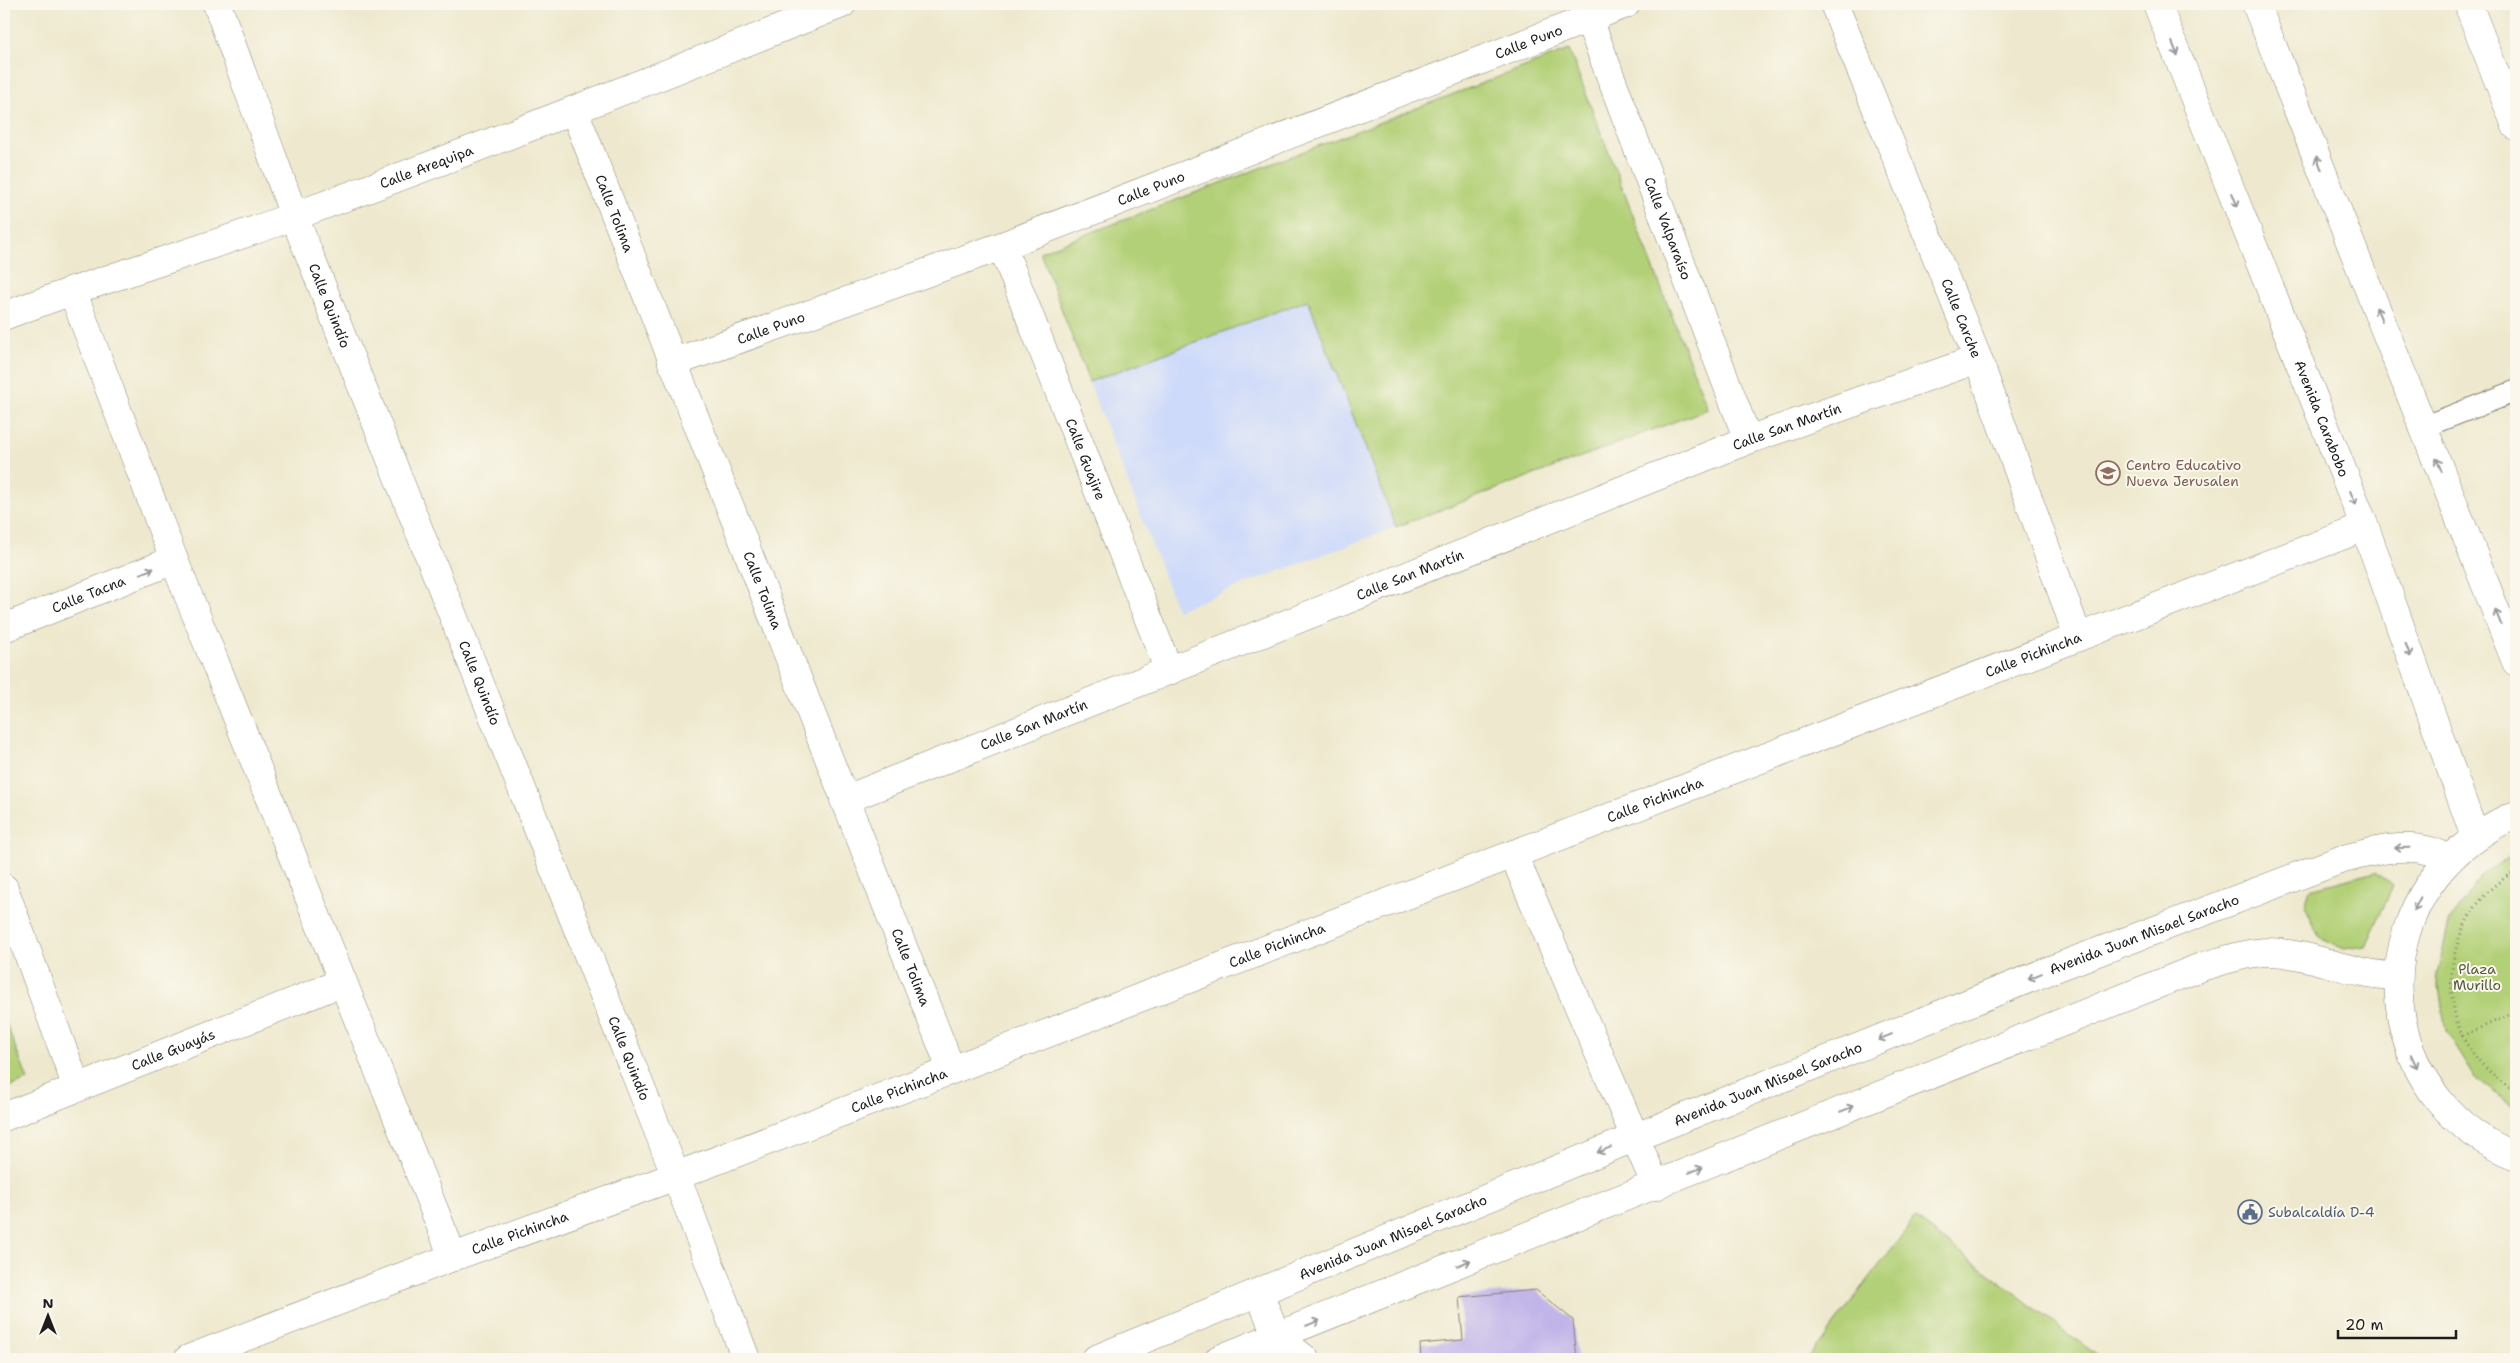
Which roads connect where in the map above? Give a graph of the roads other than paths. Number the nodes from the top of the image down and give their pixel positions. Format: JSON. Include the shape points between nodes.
{"nodes":[{"id":1,"x":218,"y":4,"type":"edge"},
{"id":2,"x":842,"y":4,"type":"edge"},
{"id":3,"x":1626,"y":4,"type":"edge"},
{"id":4,"x":1834,"y":4,"type":"edge"},
{"id":5,"x":2157,"y":4,"type":"edge"},
{"id":6,"x":2468,"y":4,"type":"edge"},
{"id":7,"x":2259,"y":5,"type":"edge"},
{"id":8,"x":1588,"y":17,"type":"junction"},
{"id":9,"x":574,"y":110,"type":"junction"},
{"id":10,"x":2513,"y":110,"type":"edge"},
{"id":11,"x":294,"y":216,"type":"junction"},
{"id":12,"x":1002,"y":246,"type":"junction"},
{"id":13,"x":72,"y":290,"type":"junction"},
{"id":14,"x":4,"y":316,"type":"edge"},
{"id":15,"x":1978,"y":359,"type":"junction"},
{"id":16,"x":672,"y":363,"type":"junction"},
{"id":17,"x":2516,"y":390,"type":"edge"},
{"id":18,"x":2424,"y":427,"type":"junction"},
{"id":19,"x":1748,"y":440,"type":"junction"},
{"id":20,"x":2365,"y":527,"type":"junction"},
{"id":21,"x":174,"y":560,"type":"junction"},
{"id":22,"x":4,"y":628,"type":"edge"},
{"id":23,"x":2078,"y":637,"type":"junction"},
{"id":24,"x":2516,"y":662,"type":"edge"},
{"id":25,"x":1169,"y":671,"type":"junction"},
{"id":26,"x":844,"y":800,"type":"junction"},
{"id":27,"x":2516,"y":815,"type":"edge"},
{"id":28,"x":2475,"y":837,"type":"junction"},
{"id":29,"x":1513,"y":854,"type":"junction"},
{"id":30,"x":2449,"y":859,"type":"junction"},
{"id":31,"x":4,"y":888,"type":"edge"},
{"id":32,"x":2398,"y":976,"type":"junction"},
{"id":33,"x":343,"y":982,"type":"junction"},
{"id":34,"x":952,"y":1069,"type":"junction"},
{"id":35,"x":77,"y":1088,"type":"junction"},
{"id":36,"x":4,"y":1118,"type":"edge"},
{"id":37,"x":1636,"y":1137,"type":"junction"},
{"id":38,"x":2516,"y":1156,"type":"edge"},
{"id":39,"x":676,"y":1176,"type":"junction"},
{"id":40,"x":1656,"y":1186,"type":"junction"},
{"id":41,"x":453,"y":1257,"type":"junction"},
{"id":42,"x":1259,"y":1293,"type":"junction"},
{"id":43,"x":1277,"y":1337,"type":"junction"},
{"id":44,"x":188,"y":1359,"type":"edge"},
{"id":45,"x":746,"y":1359,"type":"edge"},
{"id":46,"x":1096,"y":1359,"type":"edge"},
{"id":47,"x":1219,"y":1359,"type":"edge"},
{"id":48,"x":1305,"y":1359,"type":"edge"}],
"edges":[{"from":1,"to":11,"type":"street","name":"Calle Quindío"},
{"from":2,"to":9,"type":"street","name":"Calle Arequipa"},
{"from":3,"to":8,"type":"street","name":"Calle Puno"},
{"from":4,"to":15,"type":"street","name":"Calle Carche"},
{"from":5,"to":20,"type":"street","name":"Avenida Carabobo","one_way":true},
{"from":6,"to":10,"type":"street"},
{"from":18,"to":7,"type":"street","one_way":true},
{"from":8,"to":12,"type":"street","name":"Calle Puno"},
{"from":8,"to":19,"type":"street","name":"Calle Valparaíso"},
{"from":9,"to":11,"type":"street","name":"Calle Arequipa"},
{"from":9,"to":16,"type":"street","name":"Calle Tolima"},
{"from":11,"to":13,"type":"street","name":"Calle Arequipa"},
{"from":11,"to":39,"type":"street","name":"Calle Quindío"},
{"from":12,"to":16,"type":"street","name":"Calle Puno"},
{"from":12,"to":25,"type":"street","name":"Calle Guajire"},
{"from":13,"to":14,"type":"street","name":"Calle Arequipa"},
{"from":13,"to":21,"type":"street"},
{"from":15,"to":19,"type":"street","name":"Calle San Martín"},
{"from":15,"to":23,"type":"street","name":"Calle Carche"},
{"from":16,"to":26,"type":"street","name":"Calle Tolima"},
{"from":17,"to":18,"type":"lane"},
{"from":24,"to":18,"type":"street","one_way":true},
{"from":19,"to":25,"type":"street","name":"Calle San Martín"},
{"from":20,"to":23,"type":"street","name":"Calle Pichincha"},
{"from":20,"to":28,"type":"street","name":"Avenida Carabobo","one_way":true},
{"from":22,"to":21,"type":"street","name":"Calle Tacna","one_way":true},
{"from":21,"to":33,"type":"street"},
{"from":23,"to":29,"type":"street","name":"Calle Pichincha"},
{"from":25,"to":26,"type":"street","name":"Calle San Martín"},
{"from":26,"to":34,"type":"street","name":"Calle Tolima"},
{"from":27,"to":28,"type":"street"},
{"from":28,"to":30,"type":"street"},
{"from":29,"to":34,"type":"street","name":"Calle Pichincha"},
{"from":29,"to":37,"type":"street"},
{"from":30,"to":32,"type":"street","one_way":true,"via":[[2423,893],[2413,913],[2404,940]]},
{"from":30,"to":37,"type":"street","name":"Avenida Juan Misael Saracho","one_way":true,"via":[[2439,853],[2410,848],[2382,849],[2340,860],[2058,967]]},
{"from":31,"to":35,"type":"street"},
{"from":32,"to":38,"type":"street","one_way":true,"via":[[2405,1035],[2430,1090],[2472,1133]]},
{"from":40,"to":32,"type":"street","one_way":true,"via":[[2201,967],[2237,956],[2269,952],[2311,958],[2381,976]]},
{"from":33,"to":35,"type":"street","name":"Calle Guayás"},
{"from":33,"to":41,"type":"street"},
{"from":34,"to":39,"type":"street","name":"Calle Pichincha"},
{"from":35,"to":36,"type":"street","name":"Calle Guayás"},
{"from":37,"to":40,"type":"street"},
{"from":37,"to":42,"type":"street","name":"Avenida Juan Misael Saracho","one_way":true},
{"from":39,"to":41,"type":"street","name":"Calle Pichincha"},
{"from":39,"to":45,"type":"street","name":"Calle Quindío"},
{"from":43,"to":40,"type":"street","one_way":true},
{"from":41,"to":44,"type":"street","name":"Calle Pichincha"},
{"from":42,"to":43,"type":"street"},
{"from":42,"to":46,"type":"street","name":"Avenida Juan Misael Saracho"},
{"from":43,"to":47,"type":"street"},
{"from":43,"to":48,"type":"street"}]}
